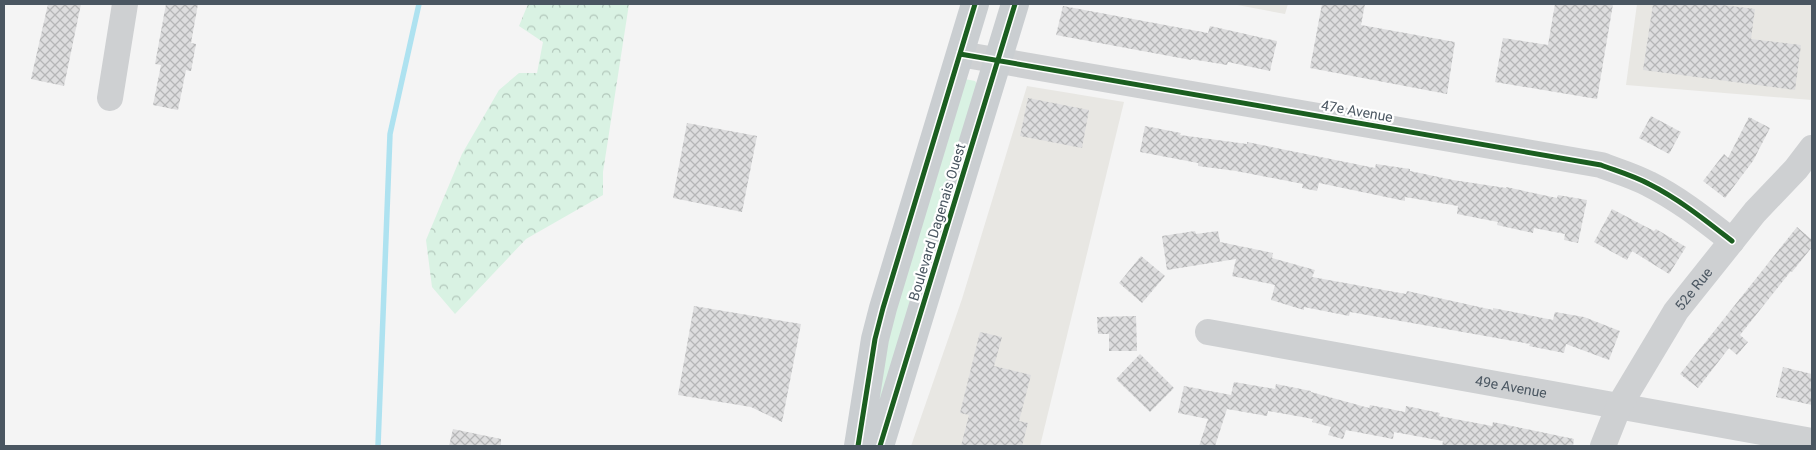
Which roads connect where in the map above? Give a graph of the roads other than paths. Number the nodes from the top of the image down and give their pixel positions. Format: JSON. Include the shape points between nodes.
{"nodes":[{"id":1,"x":125,"y":4,"type":"edge"},
{"id":2,"x":976,"y":4,"type":"edge"},
{"id":3,"x":1015,"y":4,"type":"edge"},
{"id":4,"x":960,"y":54,"type":"junction"},
{"id":5,"x":998,"y":61,"type":"junction"},
{"id":6,"x":110,"y":98,"type":"dead end"},
{"id":7,"x":1812,"y":148,"type":"edge"},
{"id":8,"x":1732,"y":241,"type":"junction"},
{"id":9,"x":1208,"y":332,"type":"dead end"},
{"id":10,"x":1619,"y":406,"type":"junction"},
{"id":11,"x":1812,"y":441,"type":"edge"},
{"id":12,"x":858,"y":446,"type":"edge"},
{"id":13,"x":880,"y":446,"type":"edge"},
{"id":14,"x":1603,"y":446,"type":"edge"}],
"edges":[{"from":1,"to":6,"type":"street"},
{"from":2,"to":4,"type":"main road","name":"Boulevard Dagenais Ouest"},
{"from":3,"to":5,"type":"main road","name":"Boulevard Dagenais Ouest"},
{"from":4,"to":5,"type":"street","name":"47e Avenue"},
{"from":4,"to":12,"type":"main road","name":"Boulevard Dagenais Ouest","via":[[883,308]]},
{"from":5,"to":8,"type":"street","name":"47e Avenue","via":[[1602,165],[1660,190]]},
{"from":5,"to":13,"type":"main road","name":"Boulevard Dagenais Ouest"},
{"from":7,"to":8,"type":"street","name":"52e Rue"},
{"from":8,"to":10,"type":"street","name":"52e Rue","via":[[1676,311]]},
{"from":9,"to":10,"type":"street","name":"49e Avenue"},
{"from":10,"to":11,"type":"street","name":"49e Avenue"},
{"from":10,"to":14,"type":"street","name":"52e Rue"}]}
